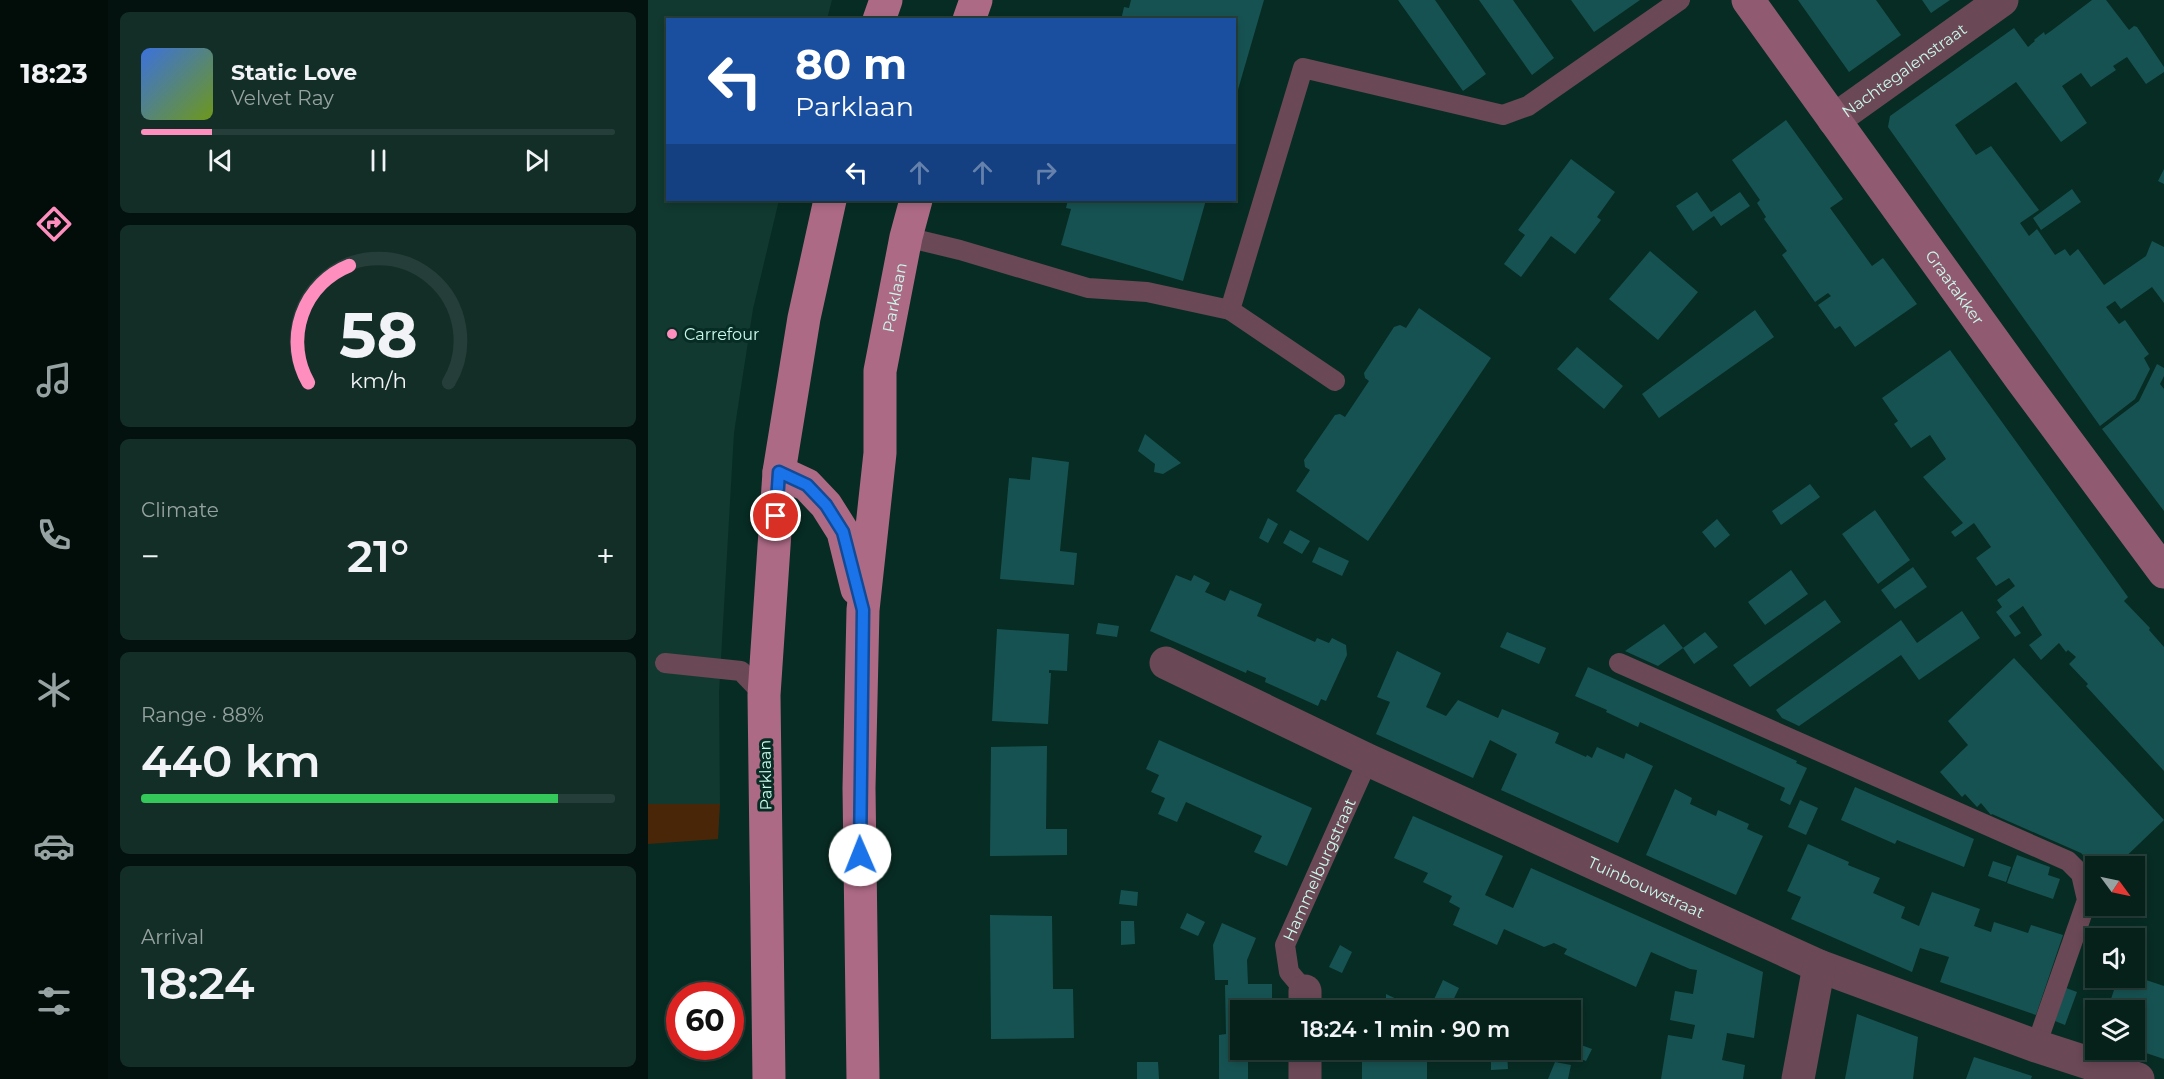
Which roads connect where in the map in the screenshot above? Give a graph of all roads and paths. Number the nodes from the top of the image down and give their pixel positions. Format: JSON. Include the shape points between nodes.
{"nodes":[{"id":1,"x":886,"y":0,"type":"edge"},
{"id":2,"x":976,"y":0,"type":"edge"},
{"id":3,"x":1680,"y":0,"type":"edge"},
{"id":4,"x":1748,"y":0,"type":"edge"},
{"id":5,"x":2002,"y":0,"type":"edge"},
{"id":6,"x":880,"y":18,"type":"edge"},
{"id":7,"x":970,"y":18,"type":"edge"},
{"id":8,"x":1834,"y":120,"type":"junction"},
{"id":9,"x":830,"y":201,"type":"edge"},
{"id":10,"x":916,"y":201,"type":"edge"},
{"id":11,"x":906,"y":237,"type":"junction"},
{"id":12,"x":1230,"y":310,"type":"junction"},
{"id":13,"x":1335,"y":381,"type":"dead end"},
{"id":14,"x":779,"y":472,"type":"junction"},
{"id":15,"x":2164,"y":572,"type":"edge"},
{"id":16,"x":863,"y":610,"type":"junction"},
{"id":17,"x":665,"y":663,"type":"dead end"},
{"id":18,"x":1166,"y":663,"type":"dead end"},
{"id":19,"x":1619,"y":663,"type":"dead end"},
{"id":20,"x":764,"y":695,"type":"junction"},
{"id":21,"x":1368,"y":760,"type":"junction"},
{"id":22,"x":1819,"y":966,"type":"junction"},
{"id":23,"x":1304,"y":1000,"type":"edge"},
{"id":24,"x":2036,"y":1046,"type":"junction"},
{"id":25,"x":1305,"y":1060,"type":"edge"},
{"id":26,"x":769,"y":1079,"type":"edge"},
{"id":27,"x":863,"y":1079,"type":"edge"},
{"id":28,"x":1305,"y":1079,"type":"edge"},
{"id":29,"x":1798,"y":1079,"type":"edge"},
{"id":30,"x":2138,"y":1079,"type":"edge"}],
"edges":[{"from":1,"to":6,"type":"main road"},
{"from":2,"to":7,"type":"main road"},
{"from":3,"to":12,"type":"lane","via":[[1528,106],[1503,115],[1303,68]]},
{"from":4,"to":8,"type":"street","name":"Graatakker"},
{"from":5,"to":8,"type":"street","name":"Nachtegalenstraat"},
{"from":8,"to":15,"type":"street","name":"Graatakker"},
{"from":9,"to":14,"type":"main road","name":"Parklaan","via":[[804,318]]},
{"from":10,"to":11,"type":"main road","name":"Parklaan"},
{"from":11,"to":12,"type":"lane","via":[[1088,288],[1147,292]]},
{"from":11,"to":16,"type":"main road","name":"Parklaan","via":[[880,371],[880,453]]},
{"from":12,"to":13,"type":"lane"},
{"from":14,"to":16,"type":"main road","name":"Parklaan","via":[[807,485],[843,532]]},
{"from":14,"to":20,"type":"main road","name":"Parklaan"},
{"from":16,"to":27,"type":"main road","name":"Parklaan","via":[[859,788]]},
{"from":17,"to":20,"type":"lane","via":[[741,671]]},
{"from":18,"to":21,"type":"street","name":"Tuinbouwstraat"},
{"from":19,"to":24,"type":"lane","via":[[2068,861],[2081,874],[2087,900]]},
{"from":20,"to":26,"type":"main road","name":"Parklaan"},
{"from":21,"to":22,"type":"street","name":"Tuinbouwstraat"},
{"from":21,"to":23,"type":"lane","name":"Hammelburgstraat","via":[[1284,945],[1289,972]]},
{"from":22,"to":24,"type":"street","name":"Tuinbouwstraat"},
{"from":22,"to":29,"type":"street"},
{"from":24,"to":30,"type":"street","name":"Tuinbouwstraat"},
{"from":25,"to":28,"type":"street"}]}
